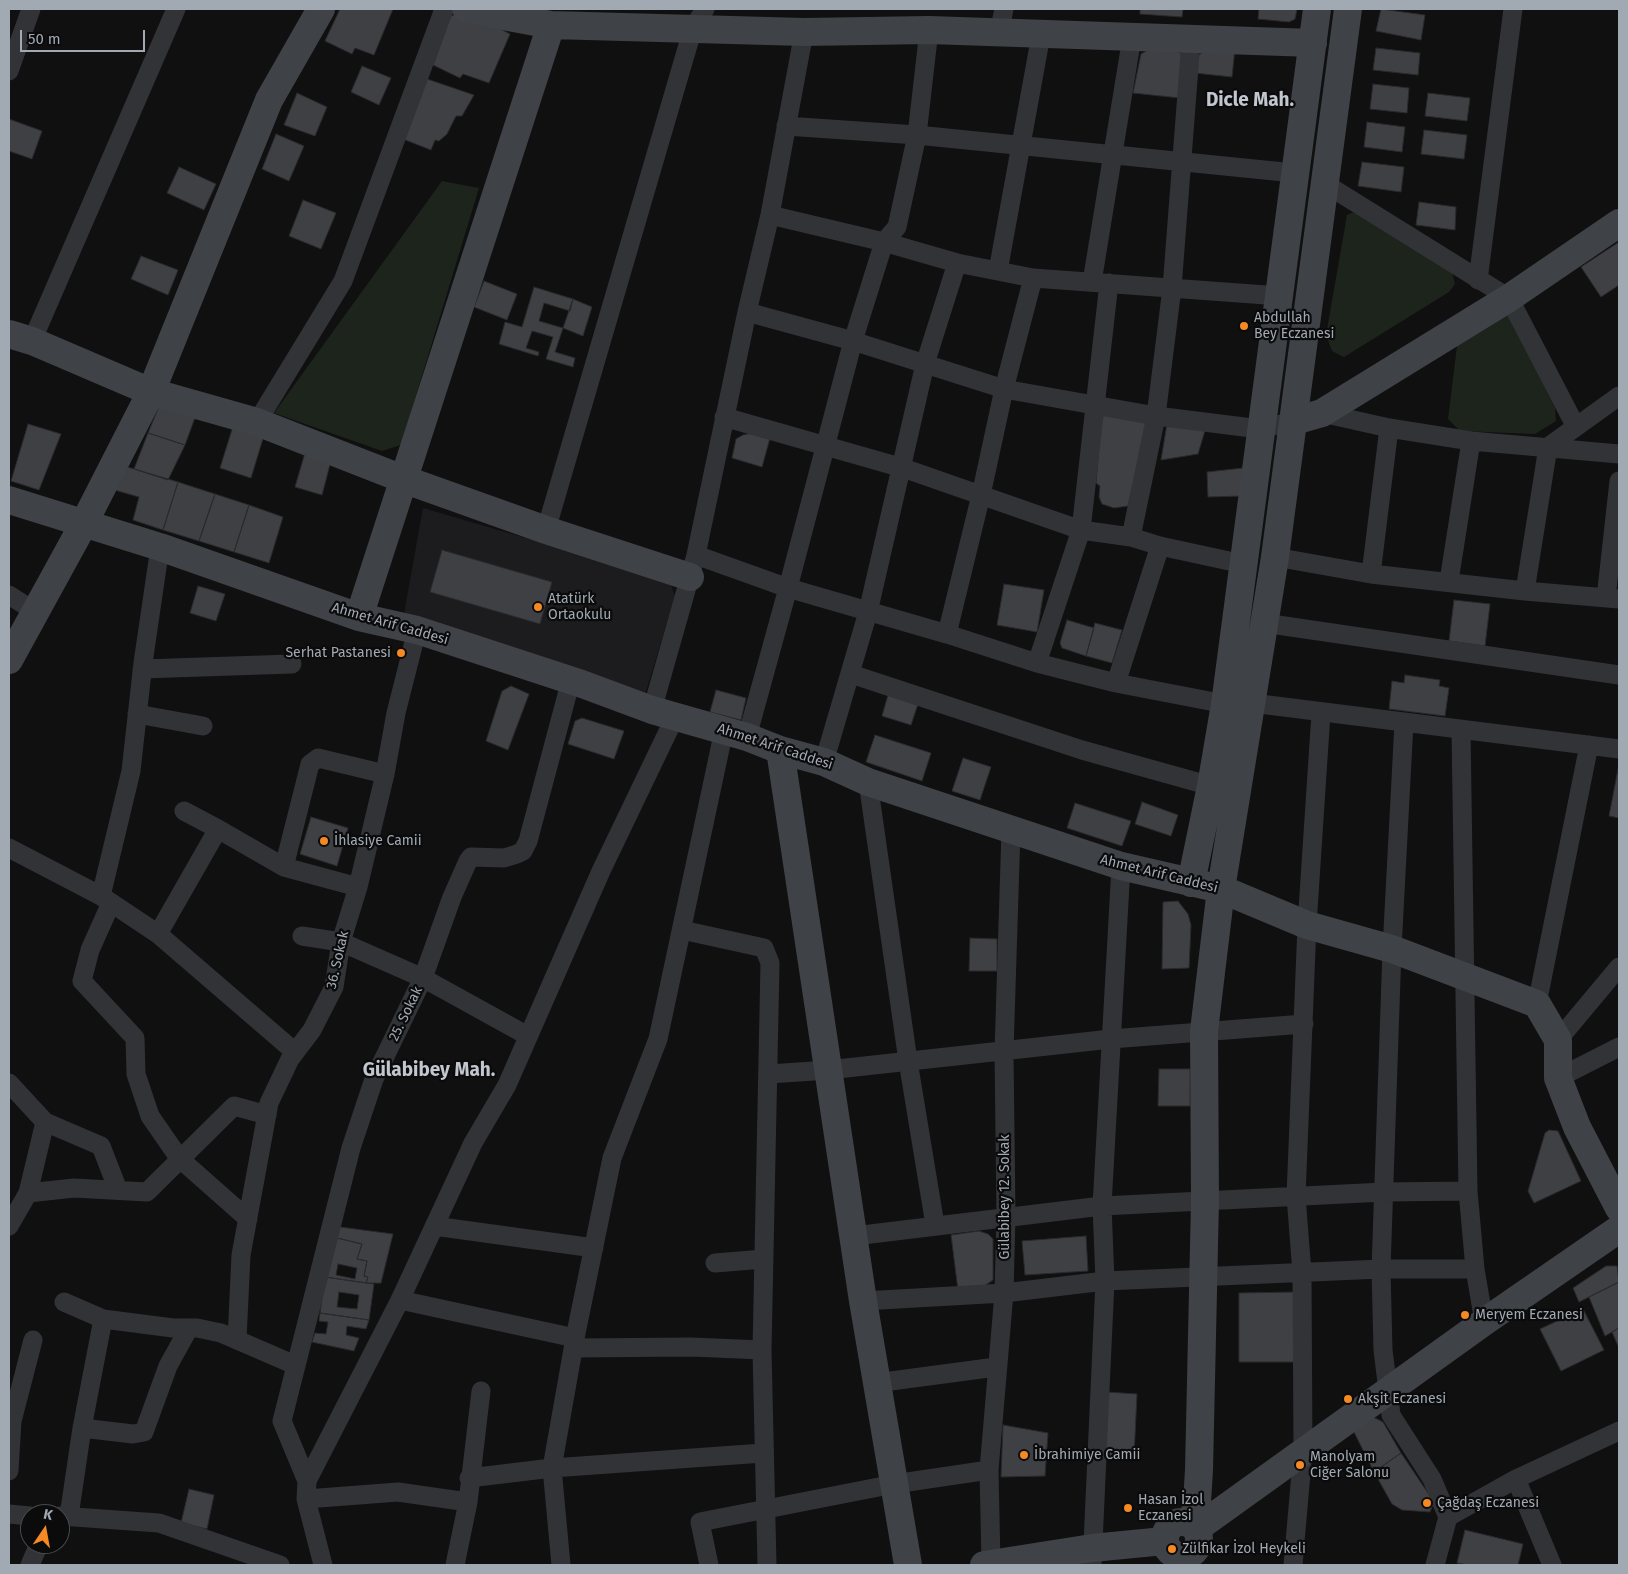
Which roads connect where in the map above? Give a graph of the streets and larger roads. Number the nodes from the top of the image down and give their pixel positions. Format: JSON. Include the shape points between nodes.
{"nodes":[{"id":1,"x":31,"y":9,"type":"edge"},
{"id":2,"x":176,"y":9,"type":"edge"},
{"id":3,"x":321,"y":9,"type":"edge"},
{"id":4,"x":444,"y":9,"type":"edge"},
{"id":5,"x":466,"y":9,"type":"edge"},
{"id":6,"x":1317,"y":9,"type":"edge"},
{"id":7,"x":1348,"y":9,"type":"edge"},
{"id":8,"x":1514,"y":9,"type":"edge"},
{"id":9,"x":595,"y":17,"type":"edge"},
{"id":10,"x":699,"y":18,"type":"edge"},
{"id":11,"x":1002,"y":21,"type":"edge"},
{"id":12,"x":551,"y":25,"type":"junction"},
{"id":13,"x":929,"y":30,"type":"junction"},
{"id":14,"x":804,"y":32,"type":"junction"},
{"id":15,"x":1041,"y":35,"type":"junction"},
{"id":16,"x":1132,"y":37,"type":"junction"},
{"id":17,"x":1190,"y":41,"type":"junction"},
{"id":18,"x":1313,"y":43,"type":"junction"},
{"id":19,"x":9,"y":71,"type":"edge"},
{"id":20,"x":786,"y":126,"type":"junction"},
{"id":21,"x":918,"y":135,"type":"junction"},
{"id":22,"x":1023,"y":145,"type":"junction"},
{"id":23,"x":1113,"y":154,"type":"junction"},
{"id":24,"x":1183,"y":160,"type":"junction"},
{"id":25,"x":1294,"y":173,"type":"junction"},
{"id":26,"x":1324,"y":183,"type":"junction"},
{"id":27,"x":770,"y":215,"type":"junction"},
{"id":28,"x":1619,"y":223,"type":"edge"},
{"id":29,"x":884,"y":242,"type":"junction"},
{"id":30,"x":957,"y":263,"type":"junction"},
{"id":31,"x":998,"y":271,"type":"junction"},
{"id":32,"x":1033,"y":278,"type":"junction"},
{"id":33,"x":1478,"y":280,"type":"junction"},
{"id":34,"x":1100,"y":283,"type":"junction"},
{"id":35,"x":1172,"y":288,"type":"junction"},
{"id":36,"x":1280,"y":296,"type":"junction"},
{"id":37,"x":1509,"y":298,"type":"junction"},
{"id":38,"x":746,"y":312,"type":"junction"},
{"id":39,"x":20,"y":337,"type":"edge"},
{"id":40,"x":853,"y":341,"type":"junction"},
{"id":41,"x":925,"y":364,"type":"junction"},
{"id":42,"x":1004,"y":388,"type":"junction"},
{"id":43,"x":151,"y":392,"type":"junction"},
{"id":44,"x":1619,"y":396,"type":"edge"},
{"id":45,"x":1096,"y":404,"type":"junction"},
{"id":46,"x":1322,"y":413,"type":"junction"},
{"id":47,"x":1156,"y":416,"type":"junction"},
{"id":48,"x":724,"y":417,"type":"junction"},
{"id":49,"x":1294,"y":421,"type":"junction"},
{"id":50,"x":257,"y":422,"type":"junction"},
{"id":51,"x":1576,"y":427,"type":"junction"},
{"id":52,"x":1389,"y":428,"type":"junction"},
{"id":53,"x":1260,"y":429,"type":"junction"},
{"id":54,"x":1471,"y":441,"type":"junction"},
{"id":55,"x":824,"y":445,"type":"junction"},
{"id":56,"x":1548,"y":447,"type":"junction"},
{"id":57,"x":1619,"y":454,"type":"edge"},
{"id":58,"x":903,"y":468,"type":"junction"},
{"id":59,"x":403,"y":479,"type":"junction"},
{"id":60,"x":1619,"y":481,"type":"edge"},
{"id":61,"x":981,"y":495,"type":"junction"},
{"id":62,"x":9,"y":500,"type":"edge"},
{"id":63,"x":83,"y":525,"type":"junction"},
{"id":64,"x":546,"y":530,"type":"junction"},
{"id":65,"x":1081,"y":530,"type":"junction"},
{"id":66,"x":1131,"y":537,"type":"junction"},
{"id":67,"x":1160,"y":546,"type":"junction"},
{"id":68,"x":160,"y":548,"type":"junction"},
{"id":69,"x":1275,"y":556,"type":"junction"},
{"id":70,"x":1243,"y":564,"type":"junction"},
{"id":71,"x":693,"y":566,"type":"junction"},
{"id":72,"x":1371,"y":574,"type":"junction"},
{"id":73,"x":1449,"y":581,"type":"junction"},
{"id":74,"x":788,"y":588,"type":"junction"},
{"id":75,"x":1525,"y":591,"type":"junction"},
{"id":76,"x":9,"y":595,"type":"edge"},
{"id":77,"x":1613,"y":598,"type":"edge"},
{"id":78,"x":34,"y":611,"type":"junction"},
{"id":79,"x":868,"y":612,"type":"junction"},
{"id":80,"x":359,"y":617,"type":"junction"},
{"id":81,"x":1264,"y":623,"type":"junction"},
{"id":82,"x":417,"y":630,"type":"junction"},
{"id":83,"x":947,"y":634,"type":"junction"},
{"id":84,"x":9,"y":660,"type":"edge"},
{"id":85,"x":1037,"y":663,"type":"junction"},
{"id":86,"x":292,"y":664,"type":"dead end"},
{"id":87,"x":142,"y":669,"type":"junction"},
{"id":88,"x":852,"y":674,"type":"junction"},
{"id":89,"x":1619,"y":675,"type":"edge"},
{"id":90,"x":571,"y":680,"type":"junction"},
{"id":91,"x":1116,"y":683,"type":"junction"},
{"id":92,"x":1252,"y":703,"type":"junction"},
{"id":93,"x":1225,"y":704,"type":"junction"},
{"id":94,"x":664,"y":713,"type":"junction"},
{"id":95,"x":1321,"y":713,"type":"junction"},
{"id":96,"x":137,"y":714,"type":"junction"},
{"id":97,"x":1404,"y":723,"type":"junction"},
{"id":98,"x":203,"y":726,"type":"dead end"},
{"id":99,"x":1461,"y":730,"type":"junction"},
{"id":100,"x":735,"y":733,"type":"junction"},
{"id":101,"x":1589,"y":745,"type":"junction"},
{"id":102,"x":1619,"y":749,"type":"edge"},
{"id":103,"x":780,"y":750,"type":"junction"},
{"id":104,"x":824,"y":762,"type":"junction"},
{"id":105,"x":386,"y":774,"type":"junction"},
{"id":106,"x":868,"y":782,"type":"junction"},
{"id":107,"x":1211,"y":786,"type":"junction"},
{"id":108,"x":184,"y":811,"type":"dead end"},
{"id":109,"x":218,"y":829,"type":"junction"},
{"id":110,"x":1011,"y":830,"type":"junction"},
{"id":111,"x":9,"y":848,"type":"edge"},
{"id":112,"x":284,"y":866,"type":"junction"},
{"id":113,"x":1122,"y":866,"type":"junction"},
{"id":114,"x":1191,"y":883,"type":"junction"},
{"id":115,"x":358,"y":887,"type":"junction"},
{"id":116,"x":1221,"y":889,"type":"junction"},
{"id":117,"x":106,"y":899,"type":"junction"},
{"id":118,"x":1308,"y":926,"type":"junction"},
{"id":119,"x":682,"y":930,"type":"junction"},
{"id":120,"x":158,"y":934,"type":"junction"},
{"id":121,"x":302,"y":936,"type":"dead end"},
{"id":122,"x":341,"y":942,"type":"junction"},
{"id":123,"x":1392,"y":949,"type":"junction"},
{"id":124,"x":1619,"y":967,"type":"edge"},
{"id":125,"x":1464,"y":976,"type":"junction"},
{"id":126,"x":423,"y":978,"type":"junction"},
{"id":127,"x":1537,"y":1004,"type":"junction"},
{"id":128,"x":1304,"y":1024,"type":"junction"},
{"id":129,"x":1204,"y":1031,"type":"junction"},
{"id":130,"x":528,"y":1036,"type":"junction"},
{"id":131,"x":1111,"y":1038,"type":"junction"},
{"id":132,"x":1558,"y":1040,"type":"junction"},
{"id":133,"x":1619,"y":1047,"type":"edge"},
{"id":134,"x":295,"y":1052,"type":"junction"},
{"id":135,"x":1004,"y":1052,"type":"junction"},
{"id":136,"x":908,"y":1061,"type":"junction"},
{"id":137,"x":828,"y":1070,"type":"junction"},
{"id":138,"x":769,"y":1074,"type":"junction"},
{"id":139,"x":1558,"y":1078,"type":"junction"},
{"id":140,"x":9,"y":1083,"type":"edge"},
{"id":141,"x":267,"y":1115,"type":"junction"},
{"id":142,"x":45,"y":1122,"type":"junction"},
{"id":143,"x":179,"y":1158,"type":"junction"},
{"id":144,"x":1612,"y":1176,"type":"edge"},
{"id":145,"x":118,"y":1190,"type":"junction"},
{"id":146,"x":1468,"y":1191,"type":"junction"},
{"id":147,"x":1384,"y":1192,"type":"junction"},
{"id":148,"x":28,"y":1193,"type":"junction"},
{"id":149,"x":1296,"y":1196,"type":"junction"},
{"id":150,"x":1205,"y":1201,"type":"junction"},
{"id":151,"x":1102,"y":1206,"type":"junction"},
{"id":152,"x":1619,"y":1208,"type":"edge"},
{"id":153,"x":1006,"y":1216,"type":"junction"},
{"id":154,"x":248,"y":1219,"type":"junction"},
{"id":155,"x":935,"y":1225,"type":"junction"},
{"id":156,"x":9,"y":1226,"type":"edge"},
{"id":157,"x":434,"y":1226,"type":"junction"},
{"id":158,"x":1619,"y":1229,"type":"edge"},
{"id":159,"x":854,"y":1236,"type":"junction"},
{"id":160,"x":594,"y":1248,"type":"junction"},
{"id":161,"x":764,"y":1259,"type":"junction"},
{"id":162,"x":714,"y":1263,"type":"dead end"},
{"id":163,"x":1475,"y":1269,"type":"junction"},
{"id":164,"x":1381,"y":1270,"type":"junction"},
{"id":165,"x":1302,"y":1273,"type":"junction"},
{"id":166,"x":1202,"y":1276,"type":"junction"},
{"id":167,"x":1105,"y":1281,"type":"junction"},
{"id":168,"x":1004,"y":1293,"type":"junction"},
{"id":169,"x":400,"y":1300,"type":"junction"},
{"id":170,"x":863,"y":1301,"type":"junction"},
{"id":171,"x":64,"y":1302,"type":"dead end"},
{"id":172,"x":103,"y":1319,"type":"junction"},
{"id":173,"x":1484,"y":1322,"type":"junction"},
{"id":174,"x":189,"y":1328,"type":"junction"},
{"id":175,"x":33,"y":1340,"type":"dead end"},
{"id":176,"x":237,"y":1340,"type":"junction"},
{"id":177,"x":575,"y":1343,"type":"junction"},
{"id":178,"x":762,"y":1350,"type":"junction"},
{"id":179,"x":295,"y":1365,"type":"junction"},
{"id":180,"x":996,"y":1367,"type":"junction"},
{"id":181,"x":876,"y":1383,"type":"junction"},
{"id":182,"x":481,"y":1391,"type":"dead end"},
{"id":183,"x":1386,"y":1391,"type":"junction"},
{"id":184,"x":82,"y":1428,"type":"junction"},
{"id":185,"x":1617,"y":1438,"type":"edge"},
{"id":186,"x":1304,"y":1450,"type":"junction"},
{"id":187,"x":763,"y":1453,"type":"junction"},
{"id":188,"x":552,"y":1468,"type":"junction"},
{"id":189,"x":990,"y":1470,"type":"junction"},
{"id":190,"x":9,"y":1471,"type":"edge"},
{"id":191,"x":469,"y":1478,"type":"junction"},
{"id":192,"x":1516,"y":1479,"type":"junction"},
{"id":193,"x":894,"y":1484,"type":"junction"},
{"id":194,"x":307,"y":1490,"type":"junction"},
{"id":195,"x":468,"y":1502,"type":"junction"},
{"id":196,"x":67,"y":1504,"type":"edge"},
{"id":197,"x":764,"y":1509,"type":"junction"},
{"id":198,"x":70,"y":1516,"type":"edge"},
{"id":199,"x":1448,"y":1517,"type":"junction"},
{"id":200,"x":1194,"y":1527,"type":"junction"},
{"id":201,"x":1164,"y":1541,"type":"junction"},
{"id":202,"x":1092,"y":1556,"type":"edge"},
{"id":203,"x":1189,"y":1560,"type":"edge"},
{"id":204,"x":1020,"y":1561,"type":"edge"},
{"id":205,"x":988,"y":1564,"type":"edge"},
{"id":206,"x":280,"y":1565,"type":"edge"},
{"id":207,"x":323,"y":1565,"type":"edge"},
{"id":208,"x":455,"y":1565,"type":"edge"},
{"id":209,"x":561,"y":1565,"type":"edge"},
{"id":210,"x":708,"y":1565,"type":"edge"},
{"id":211,"x":767,"y":1565,"type":"edge"},
{"id":212,"x":908,"y":1565,"type":"edge"},
{"id":213,"x":1293,"y":1565,"type":"edge"},
{"id":214,"x":1435,"y":1565,"type":"edge"},
{"id":215,"x":1552,"y":1565,"type":"edge"}],
"edges":[{"from":1,"to":19,"type":"street"},
{"from":2,"to":39,"type":"street"},
{"from":3,"to":43,"type":"street","via":[[269,100]]},
{"from":4,"to":50,"type":"street","via":[[343,281]]},
{"from":5,"to":12,"type":"street"},
{"from":6,"to":18,"type":"street"},
{"from":7,"to":26,"type":"street"},
{"from":8,"to":33,"type":"street"},
{"from":9,"to":10,"type":"street"},
{"from":9,"to":12,"type":"street"},
{"from":10,"to":14,"type":"street"},
{"from":10,"to":64,"type":"street"},
{"from":11,"to":13,"type":"street"},
{"from":11,"to":15,"type":"street"},
{"from":12,"to":59,"type":"street"},
{"from":13,"to":14,"type":"street"},
{"from":13,"to":21,"type":"street"},
{"from":14,"to":20,"type":"street"},
{"from":15,"to":16,"type":"street"},
{"from":15,"to":22,"type":"street"},
{"from":16,"to":17,"type":"street"},
{"from":16,"to":23,"type":"street"},
{"from":17,"to":18,"type":"street"},
{"from":17,"to":24,"type":"street"},
{"from":18,"to":25,"type":"street"},
{"from":20,"to":21,"type":"street"},
{"from":20,"to":27,"type":"street"},
{"from":21,"to":22,"type":"street"},
{"from":21,"to":29,"type":"street","via":[[897,227]]},
{"from":22,"to":23,"type":"street"},
{"from":22,"to":31,"type":"street"},
{"from":23,"to":24,"type":"street"},
{"from":23,"to":34,"type":"street"},
{"from":24,"to":25,"type":"street"},
{"from":24,"to":35,"type":"street"},
{"from":25,"to":36,"type":"street"},
{"from":26,"to":33,"type":"street"},
{"from":26,"to":49,"type":"street"},
{"from":27,"to":29,"type":"street"},
{"from":27,"to":38,"type":"street"},
{"from":28,"to":37,"type":"street"},
{"from":29,"to":30,"type":"street"},
{"from":29,"to":40,"type":"street"},
{"from":30,"to":31,"type":"street"},
{"from":30,"to":41,"type":"street"},
{"from":31,"to":32,"type":"street"},
{"from":32,"to":34,"type":"street"},
{"from":32,"to":42,"type":"street"},
{"from":33,"to":37,"type":"street"},
{"from":34,"to":35,"type":"street"},
{"from":34,"to":45,"type":"street"},
{"from":35,"to":36,"type":"street"},
{"from":35,"to":47,"type":"street"},
{"from":36,"to":53,"type":"street"},
{"from":37,"to":46,"type":"street"},
{"from":37,"to":51,"type":"street"},
{"from":38,"to":40,"type":"street"},
{"from":38,"to":48,"type":"street"},
{"from":39,"to":43,"type":"street"},
{"from":40,"to":41,"type":"street"},
{"from":40,"to":55,"type":"street"},
{"from":41,"to":42,"type":"street"},
{"from":41,"to":58,"type":"street"},
{"from":42,"to":45,"type":"street"},
{"from":42,"to":61,"type":"street"},
{"from":43,"to":50,"type":"street"},
{"from":43,"to":63,"type":"street"},
{"from":44,"to":51,"type":"street"},
{"from":45,"to":47,"type":"street"},
{"from":45,"to":65,"type":"street"},
{"from":46,"to":49,"type":"street"},
{"from":46,"to":52,"type":"street"},
{"from":47,"to":53,"type":"street"},
{"from":47,"to":66,"type":"street"},
{"from":48,"to":55,"type":"street"},
{"from":48,"to":71,"type":"street"},
{"from":49,"to":53,"type":"street"},
{"from":49,"to":69,"type":"street"},
{"from":50,"to":59,"type":"street"},
{"from":51,"to":56,"type":"street"},
{"from":52,"to":54,"type":"street"},
{"from":52,"to":72,"type":"street"},
{"from":53,"to":70,"type":"street"},
{"from":54,"to":56,"type":"street"},
{"from":54,"to":73,"type":"street"},
{"from":55,"to":58,"type":"street"},
{"from":55,"to":74,"type":"street"},
{"from":56,"to":57,"type":"street"},
{"from":56,"to":75,"type":"street"},
{"from":58,"to":61,"type":"street"},
{"from":58,"to":79,"type":"street"},
{"from":59,"to":64,"type":"street"},
{"from":59,"to":80,"type":"street"},
{"from":60,"to":77,"type":"street"},
{"from":61,"to":65,"type":"street"},
{"from":61,"to":83,"type":"street"},
{"from":62,"to":63,"type":"street","name":"Ahmet Arif Caddesi"},
{"from":63,"to":68,"type":"street","name":"Ahmet Arif Caddesi"},
{"from":63,"to":78,"type":"street"},
{"from":64,"to":71,"type":"street"},
{"from":65,"to":66,"type":"street"},
{"from":65,"to":85,"type":"street"},
{"from":66,"to":67,"type":"street"},
{"from":67,"to":70,"type":"street"},
{"from":67,"to":91,"type":"street"},
{"from":68,"to":80,"type":"street","name":"Ahmet Arif Caddesi"},
{"from":68,"to":87,"type":"street"},
{"from":69,"to":72,"type":"street"},
{"from":69,"to":81,"type":"street"},
{"from":70,"to":93,"type":"street"},
{"from":71,"to":74,"type":"street"},
{"from":71,"to":94,"type":"street"},
{"from":72,"to":73,"type":"street"},
{"from":73,"to":75,"type":"street"},
{"from":74,"to":79,"type":"street"},
{"from":74,"to":100,"type":"street"},
{"from":75,"to":77,"type":"street"},
{"from":76,"to":78,"type":"street"},
{"from":78,"to":84,"type":"street"},
{"from":79,"to":83,"type":"street"},
{"from":79,"to":88,"type":"street"},
{"from":80,"to":82,"type":"street","name":"Ahmet Arif Caddesi"},
{"from":81,"to":89,"type":"street"},
{"from":81,"to":92,"type":"street"},
{"from":82,"to":90,"type":"street","name":"Ahmet Arif Caddesi"},
{"from":82,"to":105,"type":"street","name":"36. Sokak","via":[[396,713]]},
{"from":83,"to":85,"type":"street"},
{"from":85,"to":91,"type":"street"},
{"from":86,"to":87,"type":"street"},
{"from":87,"to":96,"type":"street"},
{"from":88,"to":104,"type":"street"},
{"from":88,"to":107,"type":"street","via":[[1082,750]]},
{"from":90,"to":94,"type":"street","name":"Ahmet Arif Caddesi"},
{"from":90,"to":126,"type":"street","name":"25. Sokak","via":[[528,841],[523,851],[504,858],[471,857],[452,897]]},
{"from":91,"to":93,"type":"street"},
{"from":92,"to":95,"type":"street"},
{"from":92,"to":116,"type":"street"},
{"from":93,"to":107,"type":"street"},
{"from":94,"to":100,"type":"street","name":"Ahmet Arif Caddesi"},
{"from":94,"to":130,"type":"street","via":[[601,871]]},
{"from":95,"to":97,"type":"street"},
{"from":95,"to":118,"type":"street"},
{"from":96,"to":98,"type":"street"},
{"from":96,"to":117,"type":"street","via":[[131,771]]},
{"from":97,"to":99,"type":"street"},
{"from":97,"to":123,"type":"street"},
{"from":99,"to":101,"type":"street"},
{"from":99,"to":125,"type":"street"},
{"from":100,"to":103,"type":"street","name":"Ahmet Arif Caddesi"},
{"from":100,"to":119,"type":"street"},
{"from":101,"to":102,"type":"street"},
{"from":101,"to":127,"type":"street"},
{"from":103,"to":104,"type":"street","name":"Ahmet Arif Caddesi"},
{"from":103,"to":137,"type":"street"},
{"from":104,"to":106,"type":"street","name":"Ahmet Arif Caddesi"},
{"from":105,"to":112,"type":"street","via":[[318,758],[310,764]]},
{"from":105,"to":115,"type":"street","name":"36. Sokak"},
{"from":106,"to":110,"type":"street","name":"Ahmet Arif Caddesi"},
{"from":106,"to":136,"type":"street"},
{"from":107,"to":114,"type":"street"},
{"from":108,"to":109,"type":"street"},
{"from":109,"to":112,"type":"street"},
{"from":109,"to":120,"type":"street"},
{"from":110,"to":113,"type":"street","name":"Ahmet Arif Caddesi"},
{"from":110,"to":135,"type":"street","name":"Gülabibey 12. Sokak"},
{"from":111,"to":117,"type":"street"},
{"from":112,"to":115,"type":"street"},
{"from":113,"to":114,"type":"street","name":"Ahmet Arif Caddesi"},
{"from":113,"to":131,"type":"street"},
{"from":114,"to":116,"type":"street","name":"Ahmet Arif Caddesi"},
{"from":115,"to":122,"type":"street","name":"36. Sokak"},
{"from":116,"to":118,"type":"street","name":"Ahmet Arif Caddesi"},
{"from":116,"to":129,"type":"street"},
{"from":117,"to":120,"type":"street"},
{"from":117,"to":143,"type":"street","via":[[82,981],[135,1038],[136,1074],[150,1116]]},
{"from":118,"to":123,"type":"street","name":"Ahmet Arif Caddesi"},
{"from":118,"to":128,"type":"street"},
{"from":119,"to":138,"type":"street","via":[[764,948],[770,963]]},
{"from":119,"to":160,"type":"street","via":[[658,1039],[612,1158]]},
{"from":120,"to":134,"type":"street"},
{"from":121,"to":122,"type":"street"},
{"from":122,"to":126,"type":"street"},
{"from":122,"to":134,"type":"street","name":"36. Sokak","via":[[334,987],[312,1030]]},
{"from":123,"to":125,"type":"street","name":"Ahmet Arif Caddesi"},
{"from":123,"to":147,"type":"street"},
{"from":124,"to":132,"type":"street"},
{"from":125,"to":127,"type":"street","name":"Ahmet Arif Caddesi"},
{"from":125,"to":146,"type":"street"},
{"from":126,"to":130,"type":"street"},
{"from":126,"to":179,"type":"street","name":"25. Sokak","via":[[374,1079],[351,1148]]},
{"from":127,"to":132,"type":"street"},
{"from":128,"to":129,"type":"street"},
{"from":128,"to":149,"type":"street"},
{"from":129,"to":131,"type":"street"},
{"from":129,"to":150,"type":"street"},
{"from":130,"to":157,"type":"street","via":[[507,1085],[473,1143]]},
{"from":131,"to":135,"type":"street"},
{"from":131,"to":151,"type":"street"},
{"from":132,"to":139,"type":"street"},
{"from":133,"to":139,"type":"street"},
{"from":134,"to":141,"type":"street","name":"36. Sokak","via":[[269,1103]]},
{"from":135,"to":136,"type":"street"},
{"from":135,"to":153,"type":"street","name":"Gülabibey 12. Sokak"},
{"from":136,"to":137,"type":"street"},
{"from":136,"to":155,"type":"street"},
{"from":137,"to":138,"type":"street"},
{"from":137,"to":159,"type":"street"},
{"from":138,"to":161,"type":"street"},
{"from":139,"to":144,"type":"street","via":[[1577,1127]]},
{"from":140,"to":142,"type":"street"},
{"from":141,"to":143,"type":"street","via":[[234,1106]]},
{"from":141,"to":154,"type":"street","name":"36. Sokak"},
{"from":142,"to":145,"type":"street","via":[[101,1146]]},
{"from":142,"to":148,"type":"street"},
{"from":143,"to":145,"type":"street","via":[[147,1192]]},
{"from":143,"to":154,"type":"street"},
{"from":144,"to":152,"type":"street"},
{"from":145,"to":148,"type":"street","via":[[74,1188]]},
{"from":146,"to":147,"type":"street"},
{"from":146,"to":163,"type":"street"},
{"from":147,"to":149,"type":"street"},
{"from":147,"to":164,"type":"street"},
{"from":148,"to":156,"type":"street"},
{"from":149,"to":150,"type":"street"},
{"from":149,"to":165,"type":"street"},
{"from":150,"to":151,"type":"street"},
{"from":150,"to":166,"type":"street"},
{"from":151,"to":153,"type":"street"},
{"from":151,"to":167,"type":"street"},
{"from":153,"to":155,"type":"street"},
{"from":153,"to":168,"type":"street","name":"Gülabibey 12. Sokak"},
{"from":154,"to":176,"type":"street","name":"36. Sokak","via":[[241,1255]]},
{"from":155,"to":159,"type":"street"},
{"from":157,"to":160,"type":"street"},
{"from":157,"to":169,"type":"street"},
{"from":158,"to":173,"type":"street"},
{"from":159,"to":170,"type":"street"},
{"from":160,"to":177,"type":"street"},
{"from":161,"to":162,"type":"street"},
{"from":161,"to":178,"type":"street"},
{"from":163,"to":164,"type":"street"},
{"from":163,"to":173,"type":"street"},
{"from":164,"to":165,"type":"street"},
{"from":164,"to":183,"type":"street"},
{"from":165,"to":166,"type":"street"},
{"from":165,"to":186,"type":"street"},
{"from":166,"to":167,"type":"street"},
{"from":166,"to":200,"type":"street","via":[[1199,1470]]},
{"from":167,"to":168,"type":"street"},
{"from":167,"to":202,"type":"street"},
{"from":168,"to":170,"type":"street"},
{"from":168,"to":180,"type":"street","name":"Gülabibey 12. Sokak"},
{"from":169,"to":177,"type":"street"},
{"from":169,"to":194,"type":"street"},
{"from":170,"to":181,"type":"street"},
{"from":171,"to":172,"type":"street"},
{"from":172,"to":174,"type":"street"},
{"from":172,"to":184,"type":"street"},
{"from":173,"to":183,"type":"street"},
{"from":174,"to":176,"type":"street","via":[[221,1333]]},
{"from":174,"to":184,"type":"street","via":[[168,1366],[144,1432],[133,1434]]},
{"from":175,"to":190,"type":"street","via":[[12,1421]]},
{"from":176,"to":179,"type":"street"},
{"from":177,"to":178,"type":"street"},
{"from":177,"to":188,"type":"street"},
{"from":178,"to":187,"type":"street"},
{"from":179,"to":194,"type":"street","name":"25. Sokak","via":[[282,1421]]},
{"from":180,"to":181,"type":"street"},
{"from":180,"to":189,"type":"street","name":"Gülabibey 12. Sokak"},
{"from":181,"to":193,"type":"street"},
{"from":182,"to":191,"type":"street"},
{"from":183,"to":186,"type":"street"},
{"from":183,"to":199,"type":"street","via":[[1391,1415],[1432,1479]]},
{"from":184,"to":196,"type":"street"},
{"from":185,"to":192,"type":"street"},
{"from":186,"to":200,"type":"street"},
{"from":186,"to":213,"type":"street"},
{"from":187,"to":188,"type":"street"},
{"from":187,"to":197,"type":"street"},
{"from":188,"to":191,"type":"street"},
{"from":188,"to":209,"type":"street"},
{"from":189,"to":193,"type":"street"},
{"from":189,"to":205,"type":"street","name":"Gülabibey 12. Sokak"},
{"from":191,"to":195,"type":"street"},
{"from":192,"to":199,"type":"street"},
{"from":192,"to":215,"type":"street"},
{"from":193,"to":197,"type":"street"},
{"from":193,"to":212,"type":"street"},
{"from":194,"to":195,"type":"street","via":[[398,1492]]},
{"from":194,"to":207,"type":"street","name":"25. Sokak"},
{"from":195,"to":208,"type":"street"},
{"from":197,"to":210,"type":"street","via":[[700,1522]]},
{"from":197,"to":211,"type":"street"},
{"from":198,"to":206,"type":"street","via":[[160,1523]]},
{"from":199,"to":214,"type":"street"},
{"from":200,"to":201,"type":"street","via":[[1185,1522],[1170,1526]]},
{"from":200,"to":203,"type":"street","via":[[1199,1544]]},
{"from":201,"to":202,"type":"street"},
{"from":201,"to":203,"type":"street","via":[[1170,1553]]},
{"from":202,"to":204,"type":"street"},
{"from":204,"to":205,"type":"street"}]}
